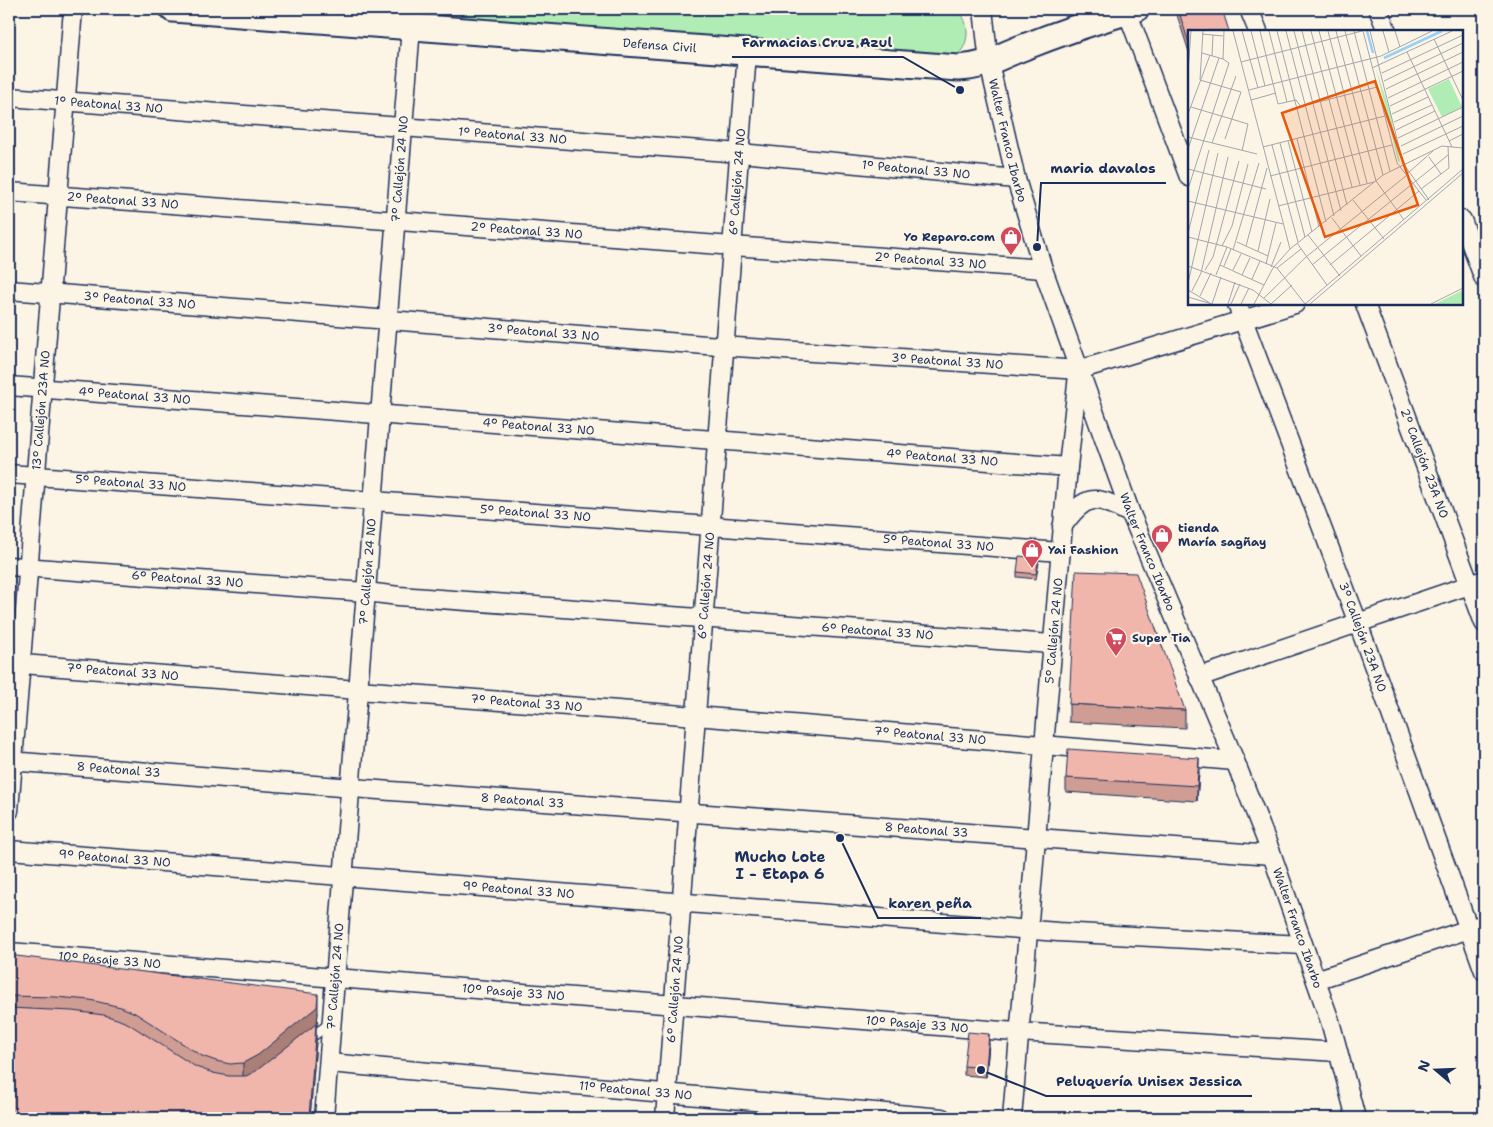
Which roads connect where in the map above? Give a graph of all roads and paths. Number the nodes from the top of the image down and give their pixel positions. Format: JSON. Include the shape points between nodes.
{"nodes":[{"id":1,"x":73,"y":9,"type":"edge"},
{"id":2,"x":173,"y":9,"type":"edge"},
{"id":3,"x":983,"y":9,"type":"edge"},
{"id":4,"x":1249,"y":9,"type":"edge"},
{"id":5,"x":1378,"y":9,"type":"edge"},
{"id":6,"x":1131,"y":10,"type":"edge"},
{"id":7,"x":411,"y":27,"type":"junction"},
{"id":8,"x":1258,"y":30,"type":"edge"},
{"id":9,"x":1387,"y":30,"type":"edge"},
{"id":10,"x":746,"y":53,"type":"junction"},
{"id":11,"x":989,"y":63,"type":"junction"},
{"id":12,"x":9,"y":97,"type":"edge"},
{"id":13,"x":67,"y":101,"type":"junction"},
{"id":14,"x":404,"y":127,"type":"junction"},
{"id":15,"x":740,"y":153,"type":"junction"},
{"id":16,"x":1188,"y":174,"type":"edge"},
{"id":17,"x":1016,"y":179,"type":"junction"},
{"id":18,"x":9,"y":192,"type":"edge"},
{"id":19,"x":58,"y":195,"type":"junction"},
{"id":20,"x":396,"y":220,"type":"junction"},
{"id":21,"x":1463,"y":222,"type":"edge"},
{"id":22,"x":732,"y":246,"type":"junction"},
{"id":23,"x":1473,"y":247,"type":"edge"},
{"id":24,"x":1043,"y":269,"type":"junction"},
{"id":25,"x":1484,"y":279,"type":"edge"},
{"id":26,"x":9,"y":290,"type":"edge"},
{"id":27,"x":50,"y":294,"type":"junction"},
{"id":28,"x":1288,"y":305,"type":"edge"},
{"id":29,"x":1365,"y":305,"type":"edge"},
{"id":30,"x":1240,"y":312,"type":"edge"},
{"id":31,"x":388,"y":320,"type":"junction"},
{"id":32,"x":724,"y":346,"type":"junction"},
{"id":33,"x":1079,"y":370,"type":"junction"},
{"id":34,"x":9,"y":386,"type":"edge"},
{"id":35,"x":43,"y":388,"type":"junction"},
{"id":36,"x":380,"y":414,"type":"junction"},
{"id":37,"x":717,"y":440,"type":"junction"},
{"id":38,"x":1068,"y":467,"type":"junction"},
{"id":39,"x":9,"y":474,"type":"edge"},
{"id":40,"x":36,"y":476,"type":"junction"},
{"id":41,"x":374,"y":501,"type":"junction"},
{"id":42,"x":1131,"y":514,"type":"junction"},
{"id":43,"x":710,"y":526,"type":"junction"},
{"id":44,"x":1062,"y":528,"type":"junction"},
{"id":45,"x":1060,"y":552,"type":"junction"},
{"id":46,"x":9,"y":566,"type":"edge"},
{"id":47,"x":28,"y":567,"type":"junction"},
{"id":48,"x":1477,"y":583,"type":"edge"},
{"id":49,"x":366,"y":592,"type":"junction"},
{"id":50,"x":703,"y":618,"type":"junction"},
{"id":51,"x":1358,"y":623,"type":"junction"},
{"id":52,"x":1484,"y":623,"type":"edge"},
{"id":53,"x":1052,"y":644,"type":"junction"},
{"id":54,"x":15,"y":664,"type":"edge"},
{"id":55,"x":1199,"y":677,"type":"junction"},
{"id":56,"x":358,"y":690,"type":"junction"},
{"id":57,"x":696,"y":716,"type":"junction"},
{"id":58,"x":1045,"y":746,"type":"junction"},
{"id":59,"x":11,"y":761,"type":"edge"},
{"id":60,"x":1235,"y":761,"type":"junction"},
{"id":61,"x":351,"y":787,"type":"junction"},
{"id":62,"x":9,"y":811,"type":"edge"},
{"id":63,"x":688,"y":813,"type":"junction"},
{"id":64,"x":1036,"y":839,"type":"junction"},
{"id":65,"x":9,"y":850,"type":"edge"},
{"id":66,"x":1272,"y":856,"type":"junction"},
{"id":67,"x":344,"y":876,"type":"junction"},
{"id":68,"x":681,"y":903,"type":"junction"},
{"id":69,"x":1477,"y":927,"type":"edge"},
{"id":70,"x":1028,"y":930,"type":"junction"},
{"id":71,"x":1303,"y":945,"type":"junction"},
{"id":72,"x":9,"y":952,"type":"edge"},
{"id":73,"x":1484,"y":971,"type":"edge"},
{"id":74,"x":336,"y":978,"type":"junction"},
{"id":75,"x":1316,"y":980,"type":"junction"},
{"id":76,"x":673,"y":1004,"type":"junction"},
{"id":77,"x":332,"y":1022,"type":"junction"},
{"id":78,"x":1019,"y":1031,"type":"junction"},
{"id":79,"x":297,"y":1049,"type":"edge"},
{"id":80,"x":1338,"y":1052,"type":"junction"},
{"id":81,"x":329,"y":1063,"type":"junction"},
{"id":82,"x":667,"y":1094,"type":"junction"},
{"id":83,"x":324,"y":1118,"type":"edge"},
{"id":84,"x":665,"y":1118,"type":"edge"},
{"id":85,"x":942,"y":1118,"type":"edge"},
{"id":86,"x":1012,"y":1118,"type":"edge"},
{"id":87,"x":1356,"y":1118,"type":"edge"}],
"edges":[{"from":1,"to":13,"type":"street","name":"13° Callejón 23A NO"},
{"from":2,"to":7,"type":"street","name":"Defensa Civil"},
{"from":3,"to":11,"type":"street","name":"Walter Franco Ibarbo"},
{"from":4,"to":8,"type":"street"},
{"from":5,"to":9,"type":"street"},
{"from":6,"to":11,"type":"street","name":"Defensa Civil","via":[[1019,49]]},
{"from":6,"to":16,"type":"street"},
{"from":7,"to":10,"type":"street","name":"Defensa Civil"},
{"from":7,"to":14,"type":"street","name":"7° Callejón 24 NO"},
{"from":10,"to":11,"type":"street","name":"Defensa Civil","via":[[958,68]]},
{"from":10,"to":15,"type":"street","name":"6° Callejón 24 NO"},
{"from":11,"to":17,"type":"street","name":"Walter Franco Ibarbo"},
{"from":12,"to":13,"type":"street","name":"1° Peatonal 33 NO"},
{"from":13,"to":14,"type":"street","name":"1° Peatonal 33 NO"},
{"from":13,"to":19,"type":"street","name":"13° Callejón 23A NO"},
{"from":14,"to":15,"type":"street","name":"1° Peatonal 33 NO"},
{"from":14,"to":20,"type":"street","name":"7° Callejón 24 NO"},
{"from":15,"to":17,"type":"street","name":"1° Peatonal 33 NO"},
{"from":15,"to":22,"type":"street","name":"6° Callejón 24 NO"},
{"from":17,"to":24,"type":"street","name":"Walter Franco Ibarbo"},
{"from":18,"to":19,"type":"street","name":"2° Peatonal 33 NO"},
{"from":19,"to":20,"type":"street","name":"2° Peatonal 33 NO"},
{"from":19,"to":27,"type":"street","name":"13° Callejón 23A NO"},
{"from":20,"to":22,"type":"street","name":"2° Peatonal 33 NO"},
{"from":20,"to":31,"type":"street","name":"7° Callejón 24 NO"},
{"from":21,"to":23,"type":"street"},
{"from":22,"to":24,"type":"street","name":"2° Peatonal 33 NO"},
{"from":22,"to":32,"type":"street","name":"6° Callejón 24 NO"},
{"from":23,"to":25,"type":"street"},
{"from":24,"to":33,"type":"street","name":"Walter Franco Ibarbo"},
{"from":26,"to":27,"type":"street","name":"3° Peatonal 33 NO"},
{"from":27,"to":31,"type":"street","name":"3° Peatonal 33 NO"},
{"from":27,"to":35,"type":"street","name":"13° Callejón 23A NO"},
{"from":28,"to":30,"type":"street"},
{"from":29,"to":48,"type":"street","name":"2° Callejón 23A NO"},
{"from":30,"to":33,"type":"street"},
{"from":30,"to":51,"type":"street","name":"3° Callejón 23A NO"},
{"from":31,"to":32,"type":"street","name":"3° Peatonal 33 NO"},
{"from":31,"to":36,"type":"street","name":"7° Callejón 24 NO"},
{"from":32,"to":33,"type":"street","name":"3° Peatonal 33 NO"},
{"from":32,"to":37,"type":"street","name":"6° Callejón 24 NO"},
{"from":33,"to":38,"type":"street","name":"5° Callejón 24 NO"},
{"from":33,"to":42,"type":"street","name":"Walter Franco Ibarbo"},
{"from":34,"to":35,"type":"street","name":"4° Peatonal 33 NO"},
{"from":35,"to":36,"type":"street","name":"4° Peatonal 33 NO"},
{"from":35,"to":40,"type":"street","name":"13° Callejón 23A NO"},
{"from":36,"to":37,"type":"street","name":"4° Peatonal 33 NO"},
{"from":36,"to":41,"type":"street","name":"7° Callejón 24 NO"},
{"from":37,"to":38,"type":"street","name":"4° Peatonal 33 NO"},
{"from":37,"to":43,"type":"street","name":"6° Callejón 24 NO"},
{"from":38,"to":44,"type":"street","name":"5° Callejón 24 NO"},
{"from":39,"to":40,"type":"street","name":"5° Peatonal 33 NO"},
{"from":40,"to":41,"type":"street","name":"5° Peatonal 33 NO"},
{"from":40,"to":47,"type":"street","name":"13° Callejón 23A NO"},
{"from":41,"to":43,"type":"street","name":"5° Peatonal 33 NO"},
{"from":41,"to":49,"type":"street","name":"7° Callejón 24 NO"},
{"from":42,"to":44,"type":"street","via":[[1105,500],[1093,500],[1072,512]]},
{"from":42,"to":55,"type":"street","name":"Walter Franco Ibarbo"},
{"from":43,"to":45,"type":"street","name":"5° Peatonal 33 NO"},
{"from":43,"to":50,"type":"street","name":"6° Callejón 24 NO"},
{"from":44,"to":45,"type":"street","name":"5° Callejón 24 NO"},
{"from":45,"to":53,"type":"street","name":"5° Callejón 24 NO"},
{"from":46,"to":47,"type":"street","name":"6° Peatonal 33 NO"},
{"from":47,"to":49,"type":"street","name":"6° Peatonal 33 NO"},
{"from":47,"to":54,"type":"street","name":"13° Callejón 23A NO"},
{"from":48,"to":51,"type":"street"},
{"from":48,"to":52,"type":"street","name":"2° Callejón 23A NO"},
{"from":49,"to":50,"type":"street","name":"6° Peatonal 33 NO"},
{"from":49,"to":56,"type":"street","name":"7° Callejón 24 NO"},
{"from":50,"to":53,"type":"street","name":"6° Peatonal 33 NO"},
{"from":50,"to":57,"type":"street","name":"6° Callejón 24 NO"},
{"from":51,"to":55,"type":"street"},
{"from":51,"to":69,"type":"street","name":"3° Callejón 23A NO"},
{"from":53,"to":58,"type":"street","name":"5° Callejón 24 NO"},
{"from":54,"to":56,"type":"street","name":"7° Peatonal 33 NO"},
{"from":54,"to":59,"type":"street","name":"13° Callejón 23A NO"},
{"from":55,"to":60,"type":"street","name":"Walter Franco Ibarbo"},
{"from":56,"to":57,"type":"street","name":"7° Peatonal 33 NO"},
{"from":56,"to":61,"type":"street","name":"7° Callejón 24 NO"},
{"from":57,"to":58,"type":"street","name":"7° Peatonal 33 NO"},
{"from":57,"to":63,"type":"street","name":"6° Callejón 24 NO"},
{"from":58,"to":60,"type":"street","name":"7° Peatonal 33 NO"},
{"from":58,"to":64,"type":"street","name":"5° Callejón 24 NO"},
{"from":59,"to":61,"type":"street","name":"8 Peatonal 33"},
{"from":59,"to":62,"type":"street","name":"13° Callejón 23A NO"},
{"from":60,"to":66,"type":"street","name":"Walter Franco Ibarbo"},
{"from":61,"to":63,"type":"street","name":"8 Peatonal 33"},
{"from":61,"to":67,"type":"street","name":"7° Callejón 24 NO"},
{"from":63,"to":64,"type":"street","name":"8 Peatonal 33"},
{"from":63,"to":68,"type":"street","name":"6° Callejón 24 NO"},
{"from":64,"to":66,"type":"street","name":"8 Peatonal 33"},
{"from":64,"to":70,"type":"street","name":"5° Callejón 24 NO"},
{"from":65,"to":67,"type":"street","name":"9° Peatonal 33 NO"},
{"from":66,"to":71,"type":"street","name":"Walter Franco Ibarbo"},
{"from":67,"to":68,"type":"street","name":"9° Peatonal 33 NO"},
{"from":67,"to":74,"type":"street","name":"7° Callejón 24 NO"},
{"from":68,"to":70,"type":"street","name":"9° Peatonal 33 NO"},
{"from":68,"to":76,"type":"street","name":"6° Callejón 24 NO"},
{"from":69,"to":73,"type":"street","name":"3° Callejón 23A NO"},
{"from":69,"to":75,"type":"street"},
{"from":70,"to":71,"type":"street","name":"9° Peatonal 33 NO"},
{"from":70,"to":78,"type":"street","name":"5° Callejón 24 NO"},
{"from":71,"to":75,"type":"street","name":"Walter Franco Ibarbo"},
{"from":72,"to":74,"type":"street","name":"10° Pasaje 33 NO"},
{"from":74,"to":76,"type":"street","name":"10° Pasaje 33 NO"},
{"from":74,"to":77,"type":"street","name":"7° Callejón 24 NO"},
{"from":75,"to":80,"type":"street","name":"Walter Franco Ibarbo"},
{"from":76,"to":78,"type":"street","name":"10° Pasaje 33 NO"},
{"from":76,"to":82,"type":"street","name":"6° Callejón 24 NO"},
{"from":77,"to":79,"type":"lane"},
{"from":77,"to":81,"type":"street","name":"7° Callejón 24 NO"},
{"from":78,"to":80,"type":"street","name":"10° Pasaje 33 NO"},
{"from":78,"to":86,"type":"street","name":"5° Callejón 24 NO"},
{"from":80,"to":87,"type":"street","name":"Walter Franco Ibarbo"},
{"from":81,"to":82,"type":"street","name":"11° Peatonal 33 NO"},
{"from":81,"to":83,"type":"street","name":"7° Callejón 24 NO"},
{"from":82,"to":84,"type":"street","name":"6° Callejón 24 NO"},
{"from":82,"to":85,"type":"street","name":"11° Peatonal 33 NO"}]}
